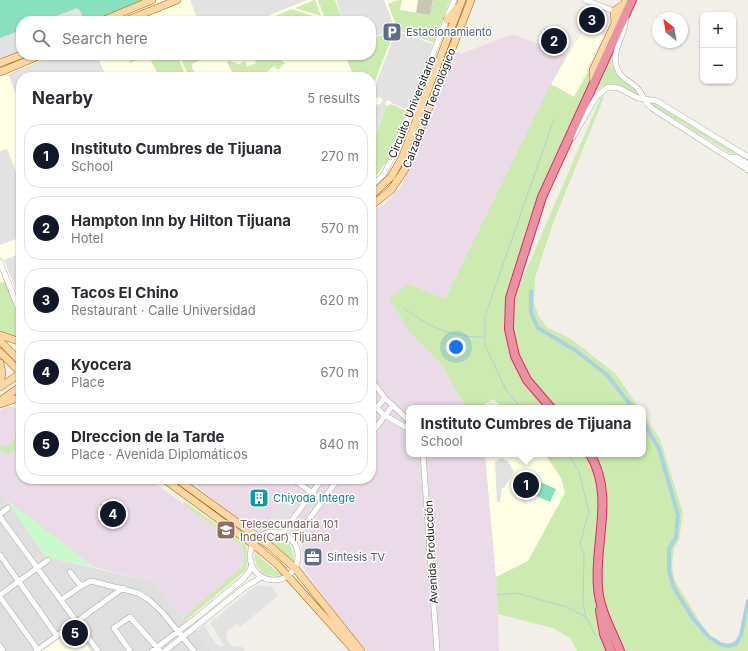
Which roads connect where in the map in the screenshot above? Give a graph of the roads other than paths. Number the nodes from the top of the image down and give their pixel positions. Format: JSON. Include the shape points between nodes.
{"nodes":[{"id":1,"x":152,"y":0,"type":"edge"},
{"id":2,"x":177,"y":0,"type":"edge"},
{"id":3,"x":471,"y":0,"type":"edge"},
{"id":4,"x":585,"y":0,"type":"edge"},
{"id":5,"x":632,"y":0,"type":"edge"},
{"id":6,"x":459,"y":2,"type":"edge"},
{"id":7,"x":625,"y":6,"type":"edge"},
{"id":8,"x":614,"y":11,"type":"junction"},
{"id":9,"x":114,"y":16,"type":"edge"},
{"id":10,"x":137,"y":16,"type":"edge"},
{"id":11,"x":447,"y":20,"type":"joint"},
{"id":12,"x":615,"y":23,"type":"junction"},
{"id":13,"x":450,"y":32,"type":"junction"},
{"id":14,"x":457,"y":35,"type":"junction"},
{"id":15,"x":16,"y":56,"type":"edge"},
{"id":16,"x":24,"y":60,"type":"edge"},
{"id":17,"x":0,"y":63,"type":"edge"},
{"id":18,"x":0,"y":72,"type":"edge"},
{"id":19,"x":594,"y":83,"type":"junction"},
{"id":20,"x":644,"y":98,"type":"junction"},
{"id":21,"x":424,"y":101,"type":"junction"},
{"id":22,"x":410,"y":114,"type":"junction"},
{"id":23,"x":727,"y":157,"type":"junction"},
{"id":24,"x":748,"y":157,"type":"edge"},
{"id":25,"x":559,"y":158,"type":"junction"},
{"id":26,"x":748,"y":164,"type":"edge"},
{"id":27,"x":748,"y":170,"type":"edge"},
{"id":28,"x":376,"y":181,"type":"edge"},
{"id":29,"x":376,"y":192,"type":"edge"},
{"id":30,"x":376,"y":202,"type":"edge"},
{"id":31,"x":0,"y":262,"type":"edge"},
{"id":32,"x":16,"y":302,"type":"edge"},
{"id":33,"x":0,"y":335,"type":"edge"},
{"id":34,"x":16,"y":340,"type":"edge"},
{"id":35,"x":0,"y":341,"type":"edge"},
{"id":36,"x":0,"y":352,"type":"edge"},
{"id":37,"x":16,"y":357,"type":"edge"},
{"id":38,"x":0,"y":363,"type":"edge"},
{"id":39,"x":16,"y":368,"type":"edge"},
{"id":40,"x":16,"y":376,"type":"edge"},
{"id":41,"x":0,"y":384,"type":"edge"},
{"id":42,"x":376,"y":386,"type":"edge"},
{"id":43,"x":0,"y":387,"type":"edge"},
{"id":44,"x":16,"y":390,"type":"edge"},
{"id":45,"x":16,"y":398,"type":"edge"},
{"id":46,"x":385,"y":398,"type":"junction"},
{"id":47,"x":0,"y":402,"type":"edge"},
{"id":48,"x":393,"y":405,"type":"junction"},
{"id":49,"x":548,"y":405,"type":"edge"},
{"id":50,"x":376,"y":408,"type":"joint"},
{"id":51,"x":384,"y":415,"type":"junction"},
{"id":52,"x":406,"y":417,"type":"edge"},
{"id":53,"x":376,"y":427,"type":"edge"},
{"id":54,"x":406,"y":427,"type":"edge"},
{"id":55,"x":423,"y":457,"type":"edge"},
{"id":56,"x":591,"y":457,"type":"edge"},
{"id":57,"x":170,"y":484,"type":"edge"},
{"id":58,"x":184,"y":484,"type":"edge"},
{"id":59,"x":300,"y":484,"type":"edge"},
{"id":60,"x":318,"y":484,"type":"edge"},
{"id":61,"x":334,"y":484,"type":"edge"},
{"id":62,"x":312,"y":493,"type":"junction"},
{"id":63,"x":205,"y":500,"type":"junction"},
{"id":64,"x":322,"y":501,"type":"junction"},
{"id":65,"x":200,"y":507,"type":"junction"},
{"id":66,"x":8,"y":508,"type":"dead end"},
{"id":67,"x":0,"y":516,"type":"edge"},
{"id":68,"x":282,"y":534,"type":"junction"},
{"id":69,"x":259,"y":538,"type":"junction"},
{"id":70,"x":293,"y":542,"type":"junction"},
{"id":71,"x":254,"y":545,"type":"junction"},
{"id":72,"x":0,"y":555,"type":"edge"},
{"id":73,"x":48,"y":560,"type":"dead end"},
{"id":74,"x":252,"y":565,"type":"junction"},
{"id":75,"x":37,"y":568,"type":"junction"},
{"id":76,"x":295,"y":568,"type":"junction"},
{"id":77,"x":70,"y":572,"type":"dead end"},
{"id":78,"x":288,"y":575,"type":"junction"},
{"id":79,"x":262,"y":577,"type":"junction"},
{"id":80,"x":19,"y":582,"type":"junction"},
{"id":81,"x":81,"y":586,"type":"junction"},
{"id":82,"x":123,"y":588,"type":"junction"},
{"id":83,"x":0,"y":596,"type":"edge"},
{"id":84,"x":599,"y":597,"type":"junction"},
{"id":85,"x":61,"y":600,"type":"junction"},
{"id":86,"x":76,"y":622,"type":"junction"},
{"id":87,"x":178,"y":632,"type":"junction"},
{"id":88,"x":57,"y":636,"type":"junction"},
{"id":89,"x":183,"y":638,"type":"junction"},
{"id":90,"x":0,"y":646,"type":"edge"},
{"id":91,"x":37,"y":650,"type":"edge"},
{"id":92,"x":156,"y":650,"type":"edge"},
{"id":93,"x":3,"y":651,"type":"edge"},
{"id":94,"x":98,"y":651,"type":"edge"},
{"id":95,"x":130,"y":651,"type":"edge"},
{"id":96,"x":164,"y":651,"type":"edge"},
{"id":97,"x":194,"y":651,"type":"edge"},
{"id":98,"x":355,"y":651,"type":"edge"},
{"id":99,"x":361,"y":651,"type":"edge"},
{"id":100,"x":437,"y":651,"type":"edge"},
{"id":101,"x":611,"y":651,"type":"edge"},
{"id":102,"x":620,"y":651,"type":"edge"}],
"edges":[{"from":1,"to":9,"type":"main road"},
{"from":2,"to":10,"type":"main road"},
{"from":3,"to":14,"type":"main road","name":"Calzada del Tecnológico"},
{"from":4,"to":8,"type":"street"},
{"from":5,"to":7,"type":"highway"},
{"from":6,"to":11,"type":"main road"},
{"from":6,"to":13,"type":"main road","name":"Calzada del Tecnológico"},
{"from":7,"to":8,"type":"main road"},
{"from":7,"to":12,"type":"main road"},
{"from":7,"to":19,"type":"highway"},
{"from":7,"to":20,"type":"street","via":[[626,21],[616,54],[616,63],[621,74]]},
{"from":8,"to":12,"type":"main road"},
{"from":11,"to":22,"type":"street","name":"Circuito Universitario"},
{"from":12,"to":19,"type":"main road","via":[[593,70]]},
{"from":13,"to":14,"type":"main road"},
{"from":13,"to":21,"type":"main road","name":"Calzada del Tecnológico"},
{"from":14,"to":30,"type":"main road","name":"Calzada del Tecnológico","via":[[405,169],[391,190]]},
{"from":15,"to":17,"type":"main road"},
{"from":16,"to":18,"type":"main road"},
{"from":19,"to":25,"type":"highway"},
{"from":20,"to":23,"type":"street","via":[[653,109]]},
{"from":20,"to":24,"type":"street","via":[[658,101]]},
{"from":20,"to":25,"type":"street","via":[[635,97],[619,88],[604,89],[591,105],[572,141]]},
{"from":21,"to":22,"type":"main road"},
{"from":21,"to":29,"type":"main road","name":"Calzada del Tecnológico","via":[[396,169],[386,184]]},
{"from":22,"to":28,"type":"street","name":"Circuito Universitario","via":[[387,169]]},
{"from":23,"to":26,"type":"street","via":[[737,157]]},
{"from":23,"to":27,"type":"street"},
{"from":25,"to":49,"type":"highway","via":[[542,197],[514,282],[508,313],[515,356],[531,385]]},
{"from":31,"to":32,"type":"street"},
{"from":33,"to":34,"type":"main road"},
{"from":35,"to":37,"type":"main road"},
{"from":36,"to":39,"type":"main road"},
{"from":38,"to":41,"type":"main road"},
{"from":40,"to":43,"type":"main road"},
{"from":42,"to":46,"type":"street"},
{"from":44,"to":47,"type":"main road"},
{"from":45,"to":47,"type":"main road"},
{"from":46,"to":48,"type":"street"},
{"from":46,"to":50,"type":"street"},
{"from":48,"to":51,"type":"street"},
{"from":48,"to":52,"type":"street"},
{"from":50,"to":51,"type":"street"},
{"from":51,"to":53,"type":"street"},
{"from":51,"to":54,"type":"street"},
{"from":55,"to":100,"type":"street","name":"Avenida Producción"},
{"from":56,"to":84,"type":"highway","via":[[599,475],[602,492]]},
{"from":57,"to":65,"type":"main road"},
{"from":58,"to":63,"type":"main road"},
{"from":59,"to":62,"type":"street"},
{"from":60,"to":62,"type":"street"},
{"from":61,"to":64,"type":"street"},
{"from":62,"to":64,"type":"street"},
{"from":62,"to":68,"type":"street"},
{"from":63,"to":65,"type":"main road"},
{"from":63,"to":69,"type":"main road"},
{"from":64,"to":70,"type":"street"},
{"from":65,"to":71,"type":"main road"},
{"from":66,"to":67,"type":"street"},
{"from":67,"to":75,"type":"street"},
{"from":68,"to":69,"type":"street","via":[[270,533]]},
{"from":68,"to":70,"type":"street"},
{"from":69,"to":71,"type":"street"},
{"from":69,"to":76,"type":"main road"},
{"from":70,"to":76,"type":"street","via":[[298,558]]},
{"from":71,"to":74,"type":"street","via":[[250,555]]},
{"from":71,"to":78,"type":"main road"},
{"from":72,"to":80,"type":"street"},
{"from":73,"to":75,"type":"street"},
{"from":74,"to":79,"type":"street"},
{"from":74,"to":87,"type":"street","via":[[243,579]]},
{"from":75,"to":80,"type":"street"},
{"from":75,"to":85,"type":"street"},
{"from":76,"to":78,"type":"street"},
{"from":76,"to":99,"type":"main road"},
{"from":77,"to":81,"type":"street"},
{"from":78,"to":79,"type":"street","via":[[273,580]]},
{"from":78,"to":98,"type":"main road"},
{"from":79,"to":89,"type":"street","via":[[245,587]]},
{"from":80,"to":83,"type":"street"},
{"from":80,"to":88,"type":"street"},
{"from":81,"to":82,"type":"street","via":[[91,582]]},
{"from":81,"to":85,"type":"street"},
{"from":82,"to":86,"type":"street"},
{"from":82,"to":87,"type":"street","via":[[148,599]]},
{"from":83,"to":91,"type":"street"},
{"from":84,"to":101,"type":"highway","via":[[602,624]]},
{"from":84,"to":102,"type":"highway"},
{"from":85,"to":86,"type":"street"},
{"from":86,"to":88,"type":"street"},
{"from":86,"to":94,"type":"street"},
{"from":87,"to":89,"type":"street"},
{"from":87,"to":92,"type":"street"},
{"from":88,"to":91,"type":"street"},
{"from":89,"to":96,"type":"street"},
{"from":89,"to":97,"type":"street"},
{"from":90,"to":93,"type":"street"},
{"from":92,"to":95,"type":"street","via":[[130,617],[114,628]]}]}
